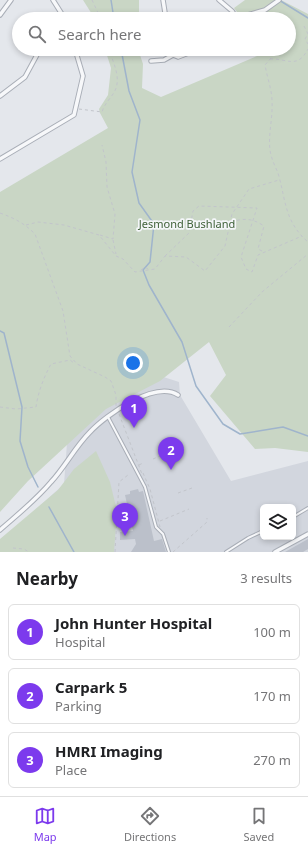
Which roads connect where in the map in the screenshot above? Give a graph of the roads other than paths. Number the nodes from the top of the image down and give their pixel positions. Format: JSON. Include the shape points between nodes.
{"nodes":[{"id":1,"x":11,"y":0,"type":"edge"},
{"id":2,"x":53,"y":0,"type":"edge"},
{"id":3,"x":163,"y":0,"type":"edge"},
{"id":4,"x":220,"y":0,"type":"edge"},
{"id":5,"x":279,"y":0,"type":"edge"},
{"id":6,"x":61,"y":12,"type":"edge"},
{"id":7,"x":165,"y":12,"type":"edge"},
{"id":8,"x":231,"y":12,"type":"edge"},
{"id":9,"x":256,"y":12,"type":"edge"},
{"id":10,"x":0,"y":15,"type":"edge"},
{"id":11,"x":36,"y":56,"type":"edge"},
{"id":12,"x":78,"y":56,"type":"edge"},
{"id":13,"x":171,"y":56,"type":"edge"},
{"id":14,"x":151,"y":61,"type":"dead end"},
{"id":15,"x":0,"y":96,"type":"edge"},
{"id":16,"x":0,"y":159,"type":"edge"},
{"id":17,"x":178,"y":395,"type":"dead end"},
{"id":18,"x":108,"y":417,"type":"junction"},
{"id":19,"x":308,"y":508,"type":"edge"},
{"id":20,"x":296,"y":515,"type":"edge"},
{"id":21,"x":0,"y":530,"type":"edge"},
{"id":22,"x":260,"y":533,"type":"edge"},
{"id":23,"x":308,"y":534,"type":"edge"},
{"id":24,"x":169,"y":552,"type":"edge"},
{"id":25,"x":226,"y":552,"type":"edge"},
{"id":26,"x":275,"y":552,"type":"edge"}],
"edges":[{"from":1,"to":10,"type":"street"},
{"from":2,"to":6,"type":"street"},
{"from":3,"to":7,"type":"street"},
{"from":4,"to":8,"type":"street"},
{"from":5,"to":9,"type":"street","via":[[269,8]]},
{"from":11,"to":15,"type":"street","via":[[25,77]]},
{"from":12,"to":16,"type":"street","via":[[83,76],[76,108],[70,119]]},
{"from":13,"to":14,"type":"street","via":[[164,60]]},
{"from":17,"to":18,"type":"street","via":[[172,391],[148,394]]},
{"from":18,"to":21,"type":"street","via":[[90,432],[52,482]]},
{"from":18,"to":24,"type":"lane","via":[[145,487],[156,527],[163,534]]},
{"from":19,"to":20,"type":"lane"},
{"from":22,"to":25,"type":"lane"},
{"from":23,"to":26,"type":"street"}]}
